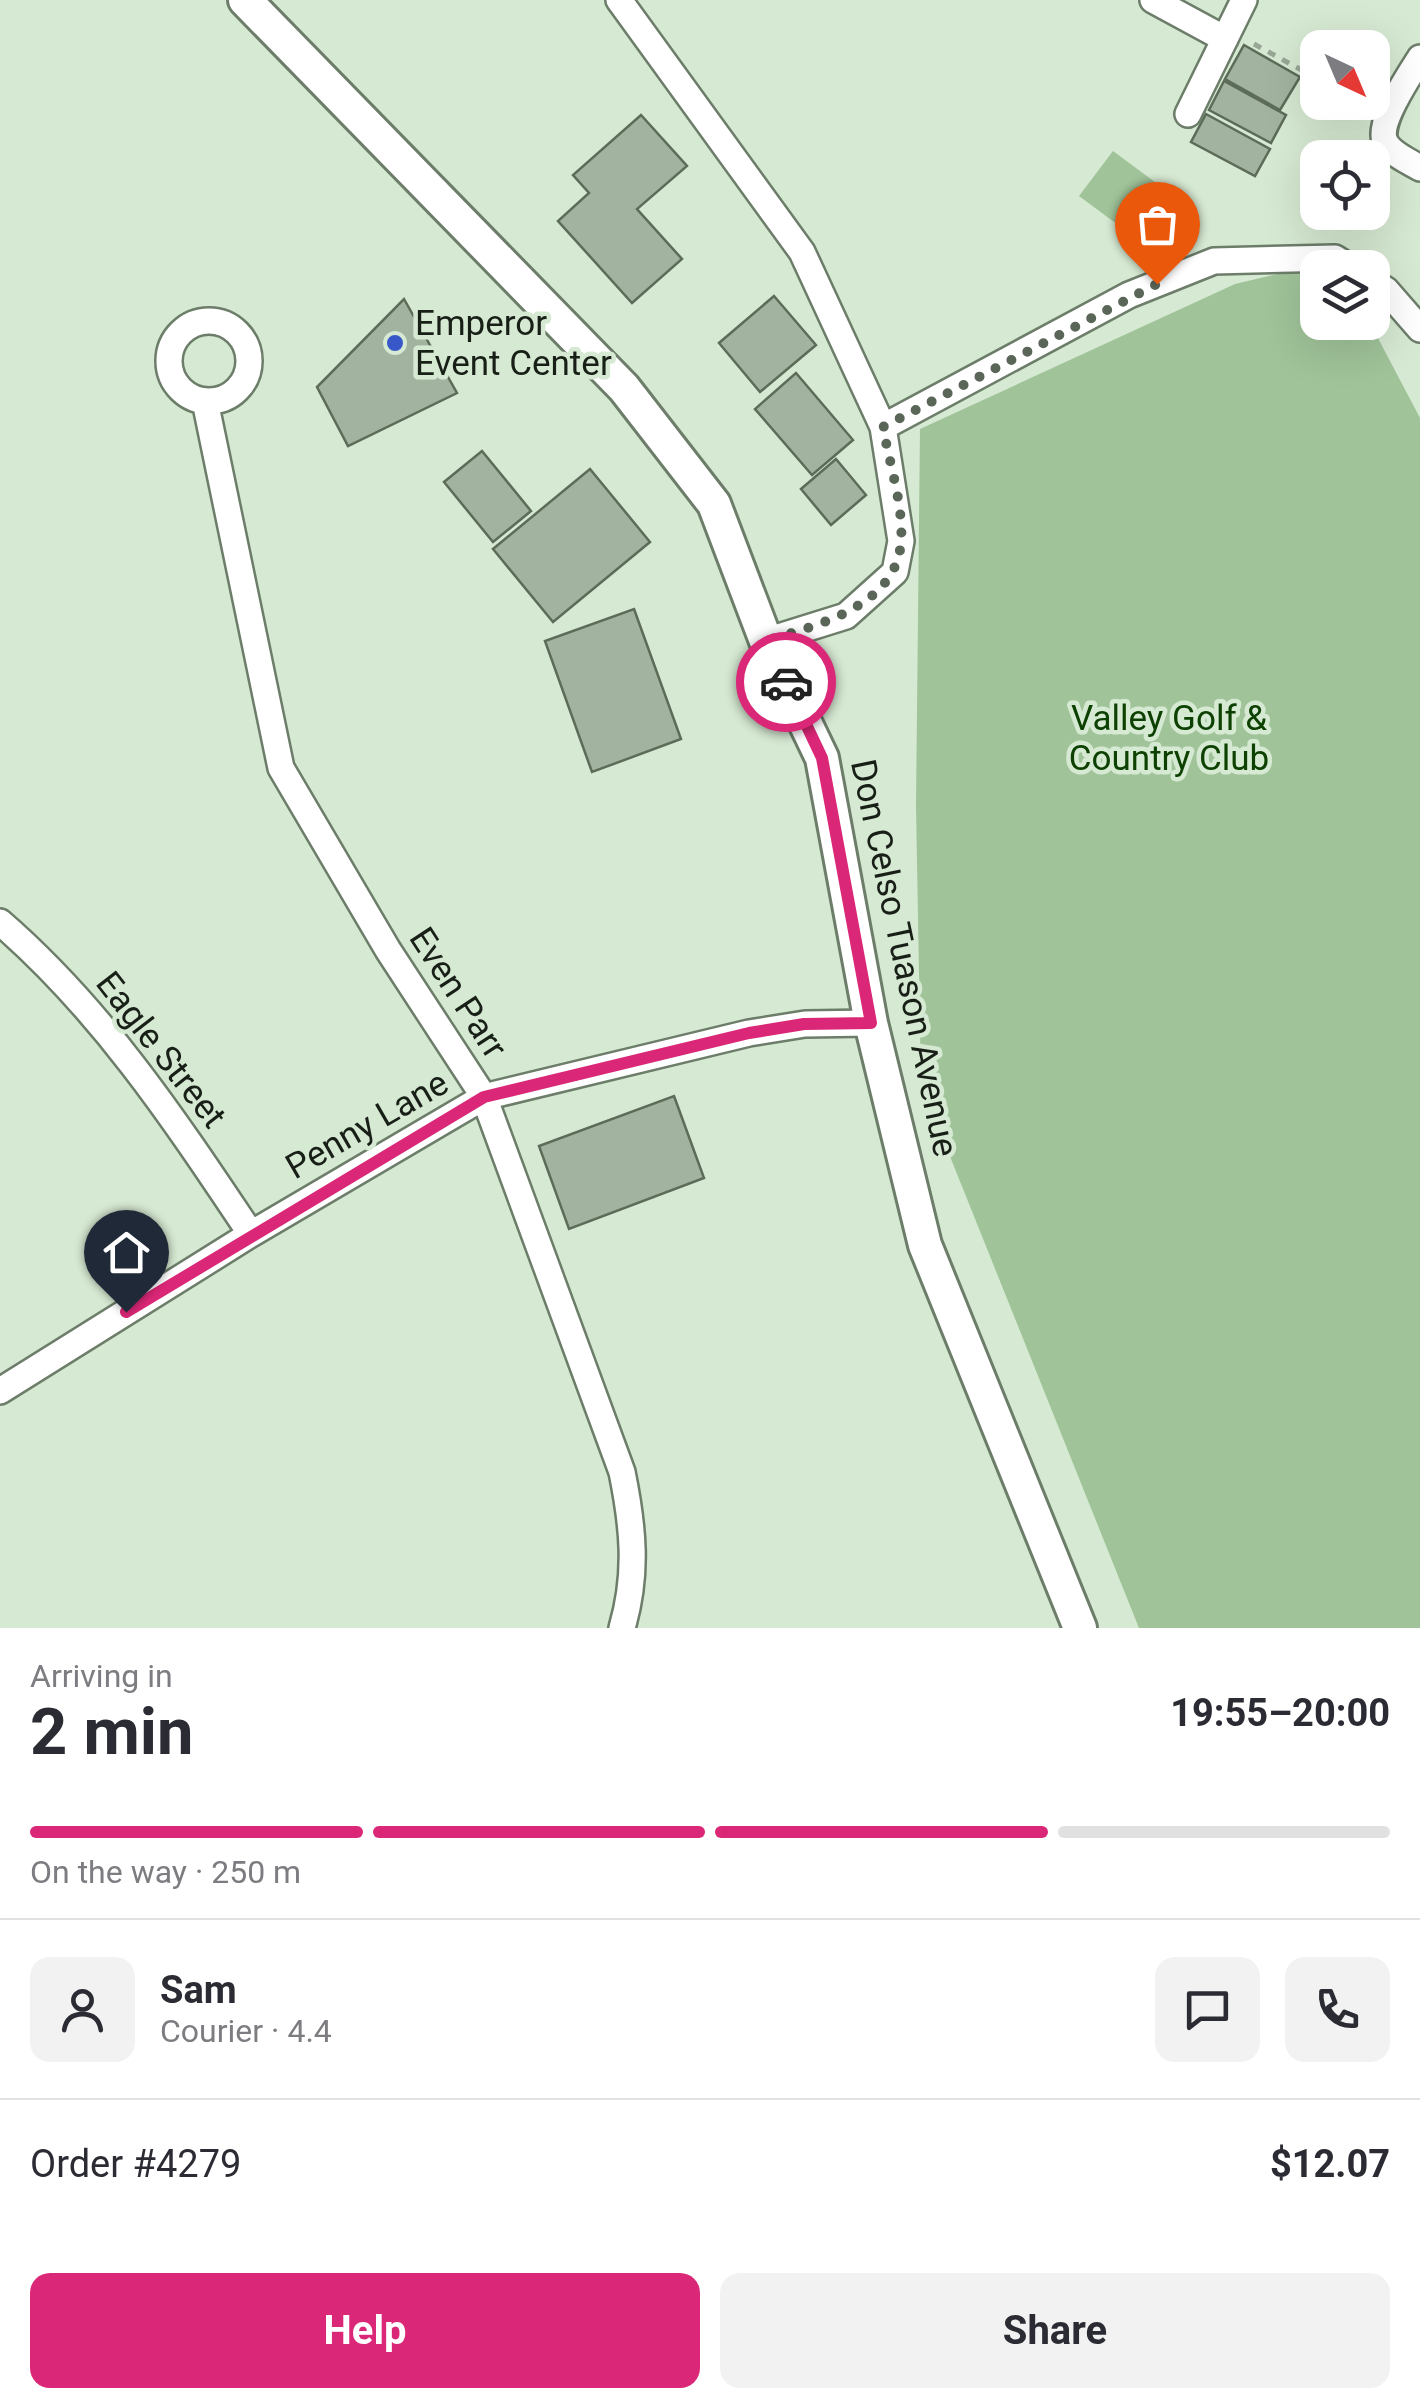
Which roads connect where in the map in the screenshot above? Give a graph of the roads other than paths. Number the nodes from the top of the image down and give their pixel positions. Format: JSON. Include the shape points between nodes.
{"nodes":[{"id":1,"x":245,"y":0,"type":"edge"},
{"id":2,"x":619,"y":0,"type":"edge"},
{"id":3,"x":1152,"y":0,"type":"edge"},
{"id":4,"x":1244,"y":0,"type":"edge"},
{"id":5,"x":1227,"y":34,"type":"junction"},
{"id":6,"x":1420,"y":58,"type":"edge"},
{"id":7,"x":1188,"y":114,"type":"dead end"},
{"id":8,"x":1420,"y":168,"type":"edge"},
{"id":9,"x":1300,"y":259,"type":"edge"},
{"id":10,"x":1390,"y":295,"type":"edge"},
{"id":11,"x":1420,"y":329,"type":"edge"},
{"id":12,"x":205,"y":401,"type":"dead end"},
{"id":13,"x":883,"y":427,"type":"junction"},
{"id":14,"x":766,"y":641,"type":"junction"},
{"id":15,"x":0,"y":922,"type":"edge"},
{"id":16,"x":871,"y":1023,"type":"junction"},
{"id":17,"x":484,"y":1097,"type":"junction"},
{"id":18,"x":251,"y":1234,"type":"junction"},
{"id":19,"x":0,"y":1391,"type":"edge"},
{"id":20,"x":622,"y":1628,"type":"edge"},
{"id":21,"x":1080,"y":1628,"type":"edge"}],
"edges":[{"from":1,"to":14,"type":"street","name":"Don Celso Tuason Avenue","via":[[624,388],[714,504]]},
{"from":2,"to":13,"type":"street","via":[[802,252]]},
{"from":3,"to":5,"type":"street"},
{"from":4,"to":5,"type":"street"},
{"from":5,"to":7,"type":"street"},
{"from":6,"to":8,"type":"street","via":[[1386,116],[1383,138]]},
{"from":9,"to":13,"type":"street","via":[[1214,260],[1129,296]]},
{"from":10,"to":11,"type":"street"},
{"from":12,"to":17,"type":"street","name":"Even Parr","via":[[281,768]]},
{"from":13,"to":14,"type":"street","via":[[902,540],[894,572],[846,616]]},
{"from":14,"to":16,"type":"street","name":"Don Celso Tuason Avenue","via":[[822,758]]},
{"from":15,"to":18,"type":"street","name":"Eagle Street","via":[[52,968],[149,1082]]},
{"from":16,"to":17,"type":"street","name":"Penny Lane","via":[[749,1033]]},
{"from":16,"to":21,"type":"street","name":"Don Celso Tuason Avenue","via":[[926,1245]]},
{"from":17,"to":18,"type":"street","name":"Penny Lane"},
{"from":17,"to":20,"type":"street","name":"Even Parr","via":[[622,1472],[634,1530]]},
{"from":18,"to":19,"type":"street","name":"Penny Lane"}]}
